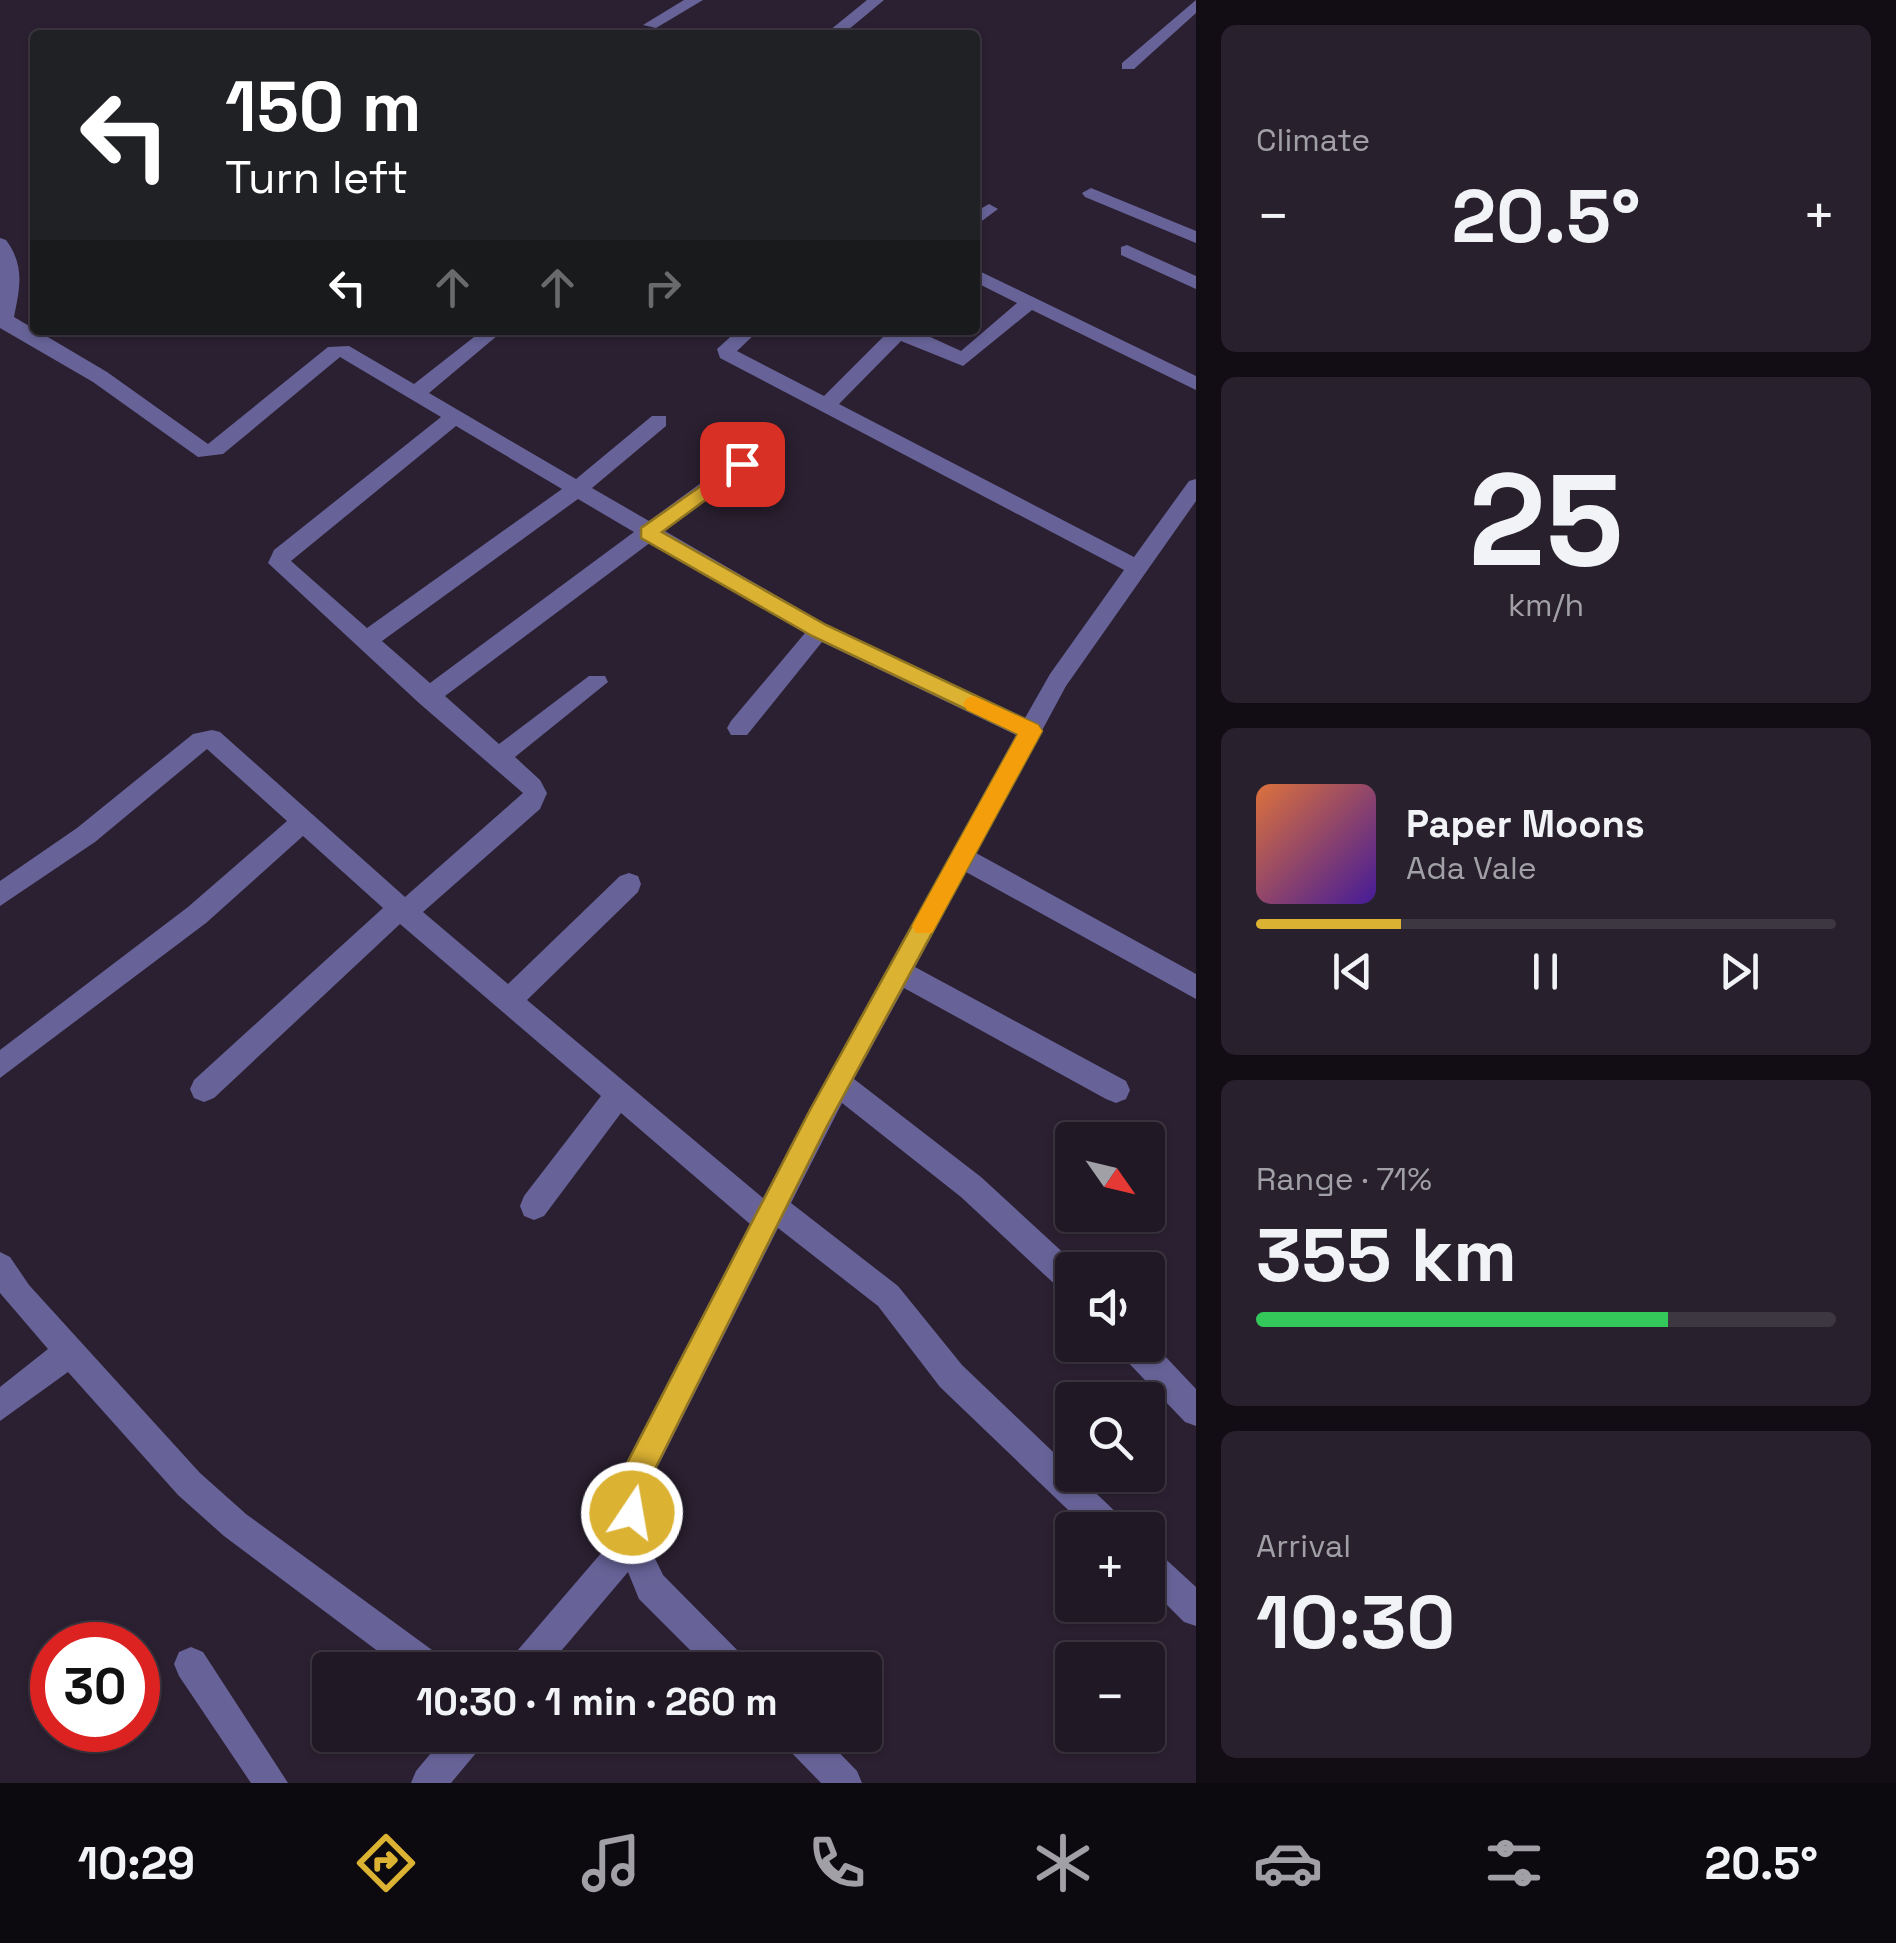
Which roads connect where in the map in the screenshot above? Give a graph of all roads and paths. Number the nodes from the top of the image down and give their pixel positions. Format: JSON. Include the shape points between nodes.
{"nodes":[{"id":1,"x":695,"y":0,"type":"edge"},
{"id":2,"x":876,"y":0,"type":"edge"},
{"id":3,"x":1196,"y":5,"type":"edge"},
{"id":4,"x":651,"y":26,"type":"dead end"},
{"id":5,"x":838,"y":30,"type":"edge"},
{"id":6,"x":1128,"y":66,"type":"dead end"},
{"id":7,"x":1091,"y":193,"type":"dead end"},
{"id":8,"x":1196,"y":238,"type":"edge"},
{"id":9,"x":0,"y":244,"type":"edge"},
{"id":10,"x":1127,"y":251,"type":"dead end"},
{"id":11,"x":980,"y":277,"type":"edge"},
{"id":12,"x":1196,"y":283,"type":"edge"},
{"id":13,"x":1030,"y":302,"type":"junction"},
{"id":14,"x":2,"y":321,"type":"edge"},
{"id":15,"x":30,"y":330,"type":"edge"},
{"id":16,"x":42,"y":335,"type":"edge"},
{"id":17,"x":350,"y":335,"type":"edge"},
{"id":18,"x":489,"y":335,"type":"edge"},
{"id":19,"x":744,"y":335,"type":"edge"},
{"id":20,"x":902,"y":335,"type":"edge"},
{"id":21,"x":910,"y":335,"type":"edge"},
{"id":22,"x":338,"y":350,"type":"junction"},
{"id":23,"x":1196,"y":384,"type":"edge"},
{"id":24,"x":417,"y":392,"type":"junction"},
{"id":25,"x":828,"y":404,"type":"junction"},
{"id":26,"x":456,"y":415,"type":"junction"},
{"id":27,"x":659,"y":421,"type":"dead end"},
{"id":28,"x":742,"y":464,"type":"dead end"},
{"id":29,"x":1196,"y":486,"type":"edge"},
{"id":30,"x":577,"y":489,"type":"junction"},
{"id":31,"x":648,"y":533,"type":"junction"},
{"id":32,"x":1138,"y":568,"type":"junction"},
{"id":33,"x":819,"y":631,"type":"junction"},
{"id":34,"x":367,"y":640,"type":"junction"},
{"id":35,"x":598,"y":682,"type":"dead end"},
{"id":36,"x":428,"y":697,"type":"junction"},
{"id":37,"x":740,"y":728,"type":"dead end"},
{"id":38,"x":1031,"y":731,"type":"junction"},
{"id":39,"x":498,"y":757,"type":"junction"},
{"id":40,"x":303,"y":821,"type":"junction"},
{"id":41,"x":962,"y":857,"type":"junction"},
{"id":42,"x":629,"y":884,"type":"dead end"},
{"id":43,"x":0,"y":896,"type":"edge"},
{"id":44,"x":403,"y":910,"type":"junction"},
{"id":45,"x":899,"y":972,"type":"junction"},
{"id":46,"x":1196,"y":987,"type":"edge"},
{"id":47,"x":508,"y":1001,"type":"junction"},
{"id":48,"x":0,"y":1066,"type":"edge"},
{"id":49,"x":838,"y":1083,"type":"junction"},
{"id":50,"x":204,"y":1089,"type":"dead end"},
{"id":51,"x":1116,"y":1090,"type":"dead end"},
{"id":52,"x":618,"y":1095,"type":"junction"},
{"id":53,"x":534,"y":1206,"type":"dead end"},
{"id":54,"x":770,"y":1214,"type":"junction"},
{"id":55,"x":1055,"y":1265,"type":"edge"},
{"id":56,"x":0,"y":1267,"type":"edge"},
{"id":57,"x":70,"y":1351,"type":"junction"},
{"id":58,"x":1149,"y":1362,"type":"edge"},
{"id":59,"x":0,"y":1406,"type":"edge"},
{"id":60,"x":1196,"y":1411,"type":"edge"},
{"id":61,"x":1093,"y":1512,"type":"edge"},
{"id":62,"x":631,"y":1542,"type":"junction"},
{"id":63,"x":1165,"y":1580,"type":"edge"},
{"id":64,"x":1196,"y":1610,"type":"edge"},
{"id":65,"x":407,"y":1652,"type":"edge"},
{"id":66,"x":538,"y":1652,"type":"edge"},
{"id":67,"x":715,"y":1652,"type":"edge"},
{"id":68,"x":192,"y":1664,"type":"dead end"},
{"id":69,"x":454,"y":1752,"type":"edge"},
{"id":70,"x":815,"y":1752,"type":"edge"},
{"id":71,"x":271,"y":1783,"type":"edge"},
{"id":72,"x":428,"y":1783,"type":"edge"},
{"id":73,"x":845,"y":1783,"type":"edge"}],
"edges":[{"from":1,"to":4,"type":"street"},
{"from":2,"to":5,"type":"street"},
{"from":3,"to":6,"type":"street"},
{"from":7,"to":8,"type":"street"},
{"from":9,"to":14,"type":"street","via":[[12,267]]},
{"from":10,"to":12,"type":"street"},
{"from":11,"to":13,"type":"street"},
{"from":13,"to":21,"type":"street","via":[[963,360]]},
{"from":13,"to":23,"type":"street"},
{"from":14,"to":15,"type":"street"},
{"from":16,"to":22,"type":"street","via":[[205,452]]},
{"from":17,"to":22,"type":"street"},
{"from":18,"to":24,"type":"street"},
{"from":19,"to":25,"type":"street","via":[[727,354]]},
{"from":20,"to":25,"type":"street"},
{"from":22,"to":24,"type":"street"},
{"from":24,"to":26,"type":"street"},
{"from":25,"to":32,"type":"street"},
{"from":26,"to":30,"type":"street"},
{"from":26,"to":34,"type":"street","via":[[279,563]]},
{"from":27,"to":30,"type":"street"},
{"from":28,"to":31,"type":"street"},
{"from":29,"to":32,"type":"street"},
{"from":30,"to":31,"type":"street"},
{"from":30,"to":34,"type":"street"},
{"from":31,"to":33,"type":"street"},
{"from":31,"to":36,"type":"street"},
{"from":32,"to":38,"type":"street","via":[[1058,680]]},
{"from":33,"to":37,"type":"street"},
{"from":33,"to":38,"type":"street"},
{"from":34,"to":36,"type":"street"},
{"from":35,"to":39,"type":"street"},
{"from":36,"to":39,"type":"street"},
{"from":38,"to":41,"type":"street"},
{"from":39,"to":44,"type":"street","via":[[532,787],[532,802]]},
{"from":40,"to":43,"type":"street","via":[[206,738]]},
{"from":40,"to":44,"type":"street"},
{"from":40,"to":48,"type":"street","via":[[197,914]]},
{"from":41,"to":45,"type":"street"},
{"from":41,"to":46,"type":"street"},
{"from":42,"to":47,"type":"street"},
{"from":44,"to":47,"type":"street"},
{"from":44,"to":50,"type":"street"},
{"from":45,"to":49,"type":"street"},
{"from":45,"to":51,"type":"street"},
{"from":47,"to":52,"type":"street"},
{"from":49,"to":54,"type":"street"},
{"from":49,"to":55,"type":"street","via":[[970,1186]]},
{"from":52,"to":53,"type":"street"},
{"from":52,"to":54,"type":"street"},
{"from":54,"to":61,"type":"street","via":[[888,1296],[951,1376]]},
{"from":54,"to":62,"type":"street","via":[[632,1484]]},
{"from":56,"to":57,"type":"street"},
{"from":57,"to":59,"type":"street"},
{"from":57,"to":65,"type":"street","via":[[212,1504]]},
{"from":58,"to":60,"type":"street"},
{"from":62,"to":66,"type":"street"},
{"from":62,"to":67,"type":"street","via":[[651,1587]]},
{"from":63,"to":64,"type":"street"},
{"from":68,"to":71,"type":"street"},
{"from":69,"to":72,"type":"street"},
{"from":70,"to":73,"type":"street"}]}
